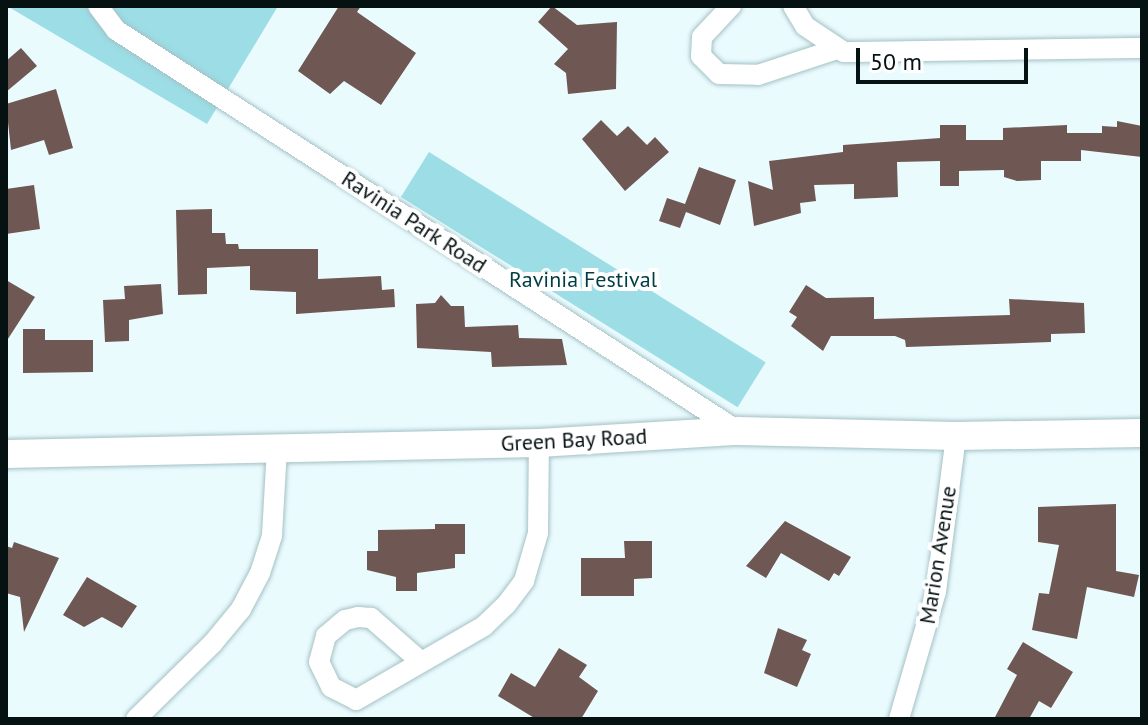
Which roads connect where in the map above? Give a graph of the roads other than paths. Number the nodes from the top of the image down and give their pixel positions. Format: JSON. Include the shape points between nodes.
{"nodes":[{"id":1,"x":98,"y":6,"type":"edge"},
{"id":2,"x":731,"y":6,"type":"edge"},
{"id":3,"x":793,"y":6,"type":"edge"},
{"id":4,"x":1142,"y":48,"type":"edge"},
{"id":5,"x":834,"y":50,"type":"junction"},
{"id":6,"x":738,"y":431,"type":"junction"},
{"id":7,"x":1142,"y":433,"type":"edge"},
{"id":8,"x":956,"y":436,"type":"junction"},
{"id":9,"x":539,"y":443,"type":"junction"},
{"id":10,"x":277,"y":449,"type":"junction"},
{"id":11,"x":6,"y":454,"type":"edge"},
{"id":12,"x":419,"y":660,"type":"junction"},
{"id":13,"x":136,"y":719,"type":"edge"},
{"id":14,"x":899,"y":719,"type":"edge"}],
"edges":[{"from":1,"to":6,"type":"street","name":"Ravinia Park Road","via":[[116,30]]},
{"from":2,"to":5,"type":"street","via":[[702,37],[701,56],[719,74],[758,75]]},
{"from":3,"to":5,"type":"street","via":[[805,26]]},
{"from":4,"to":5,"type":"street"},
{"from":6,"to":8,"type":"main road","name":"Green Bay Road"},
{"from":6,"to":9,"type":"main road","name":"Green Bay Road"},
{"from":7,"to":8,"type":"main road","name":"Green Bay Road"},
{"from":8,"to":14,"type":"street","name":"Marion Avenue","via":[[936,592]]},
{"from":9,"to":10,"type":"main road","name":"Green Bay Road"},
{"from":9,"to":12,"type":"street","via":[[538,533],[524,581],[484,626]]},
{"from":10,"to":11,"type":"main road","name":"Green Bay Road"},
{"from":10,"to":13,"type":"street","via":[[272,535],[260,573],[241,609],[213,643]]},
{"from":12,"to":12,"type":"street","via":[[371,618],[358,617],[345,620],[326,636],[319,662],[331,687],[356,700]]}]}
